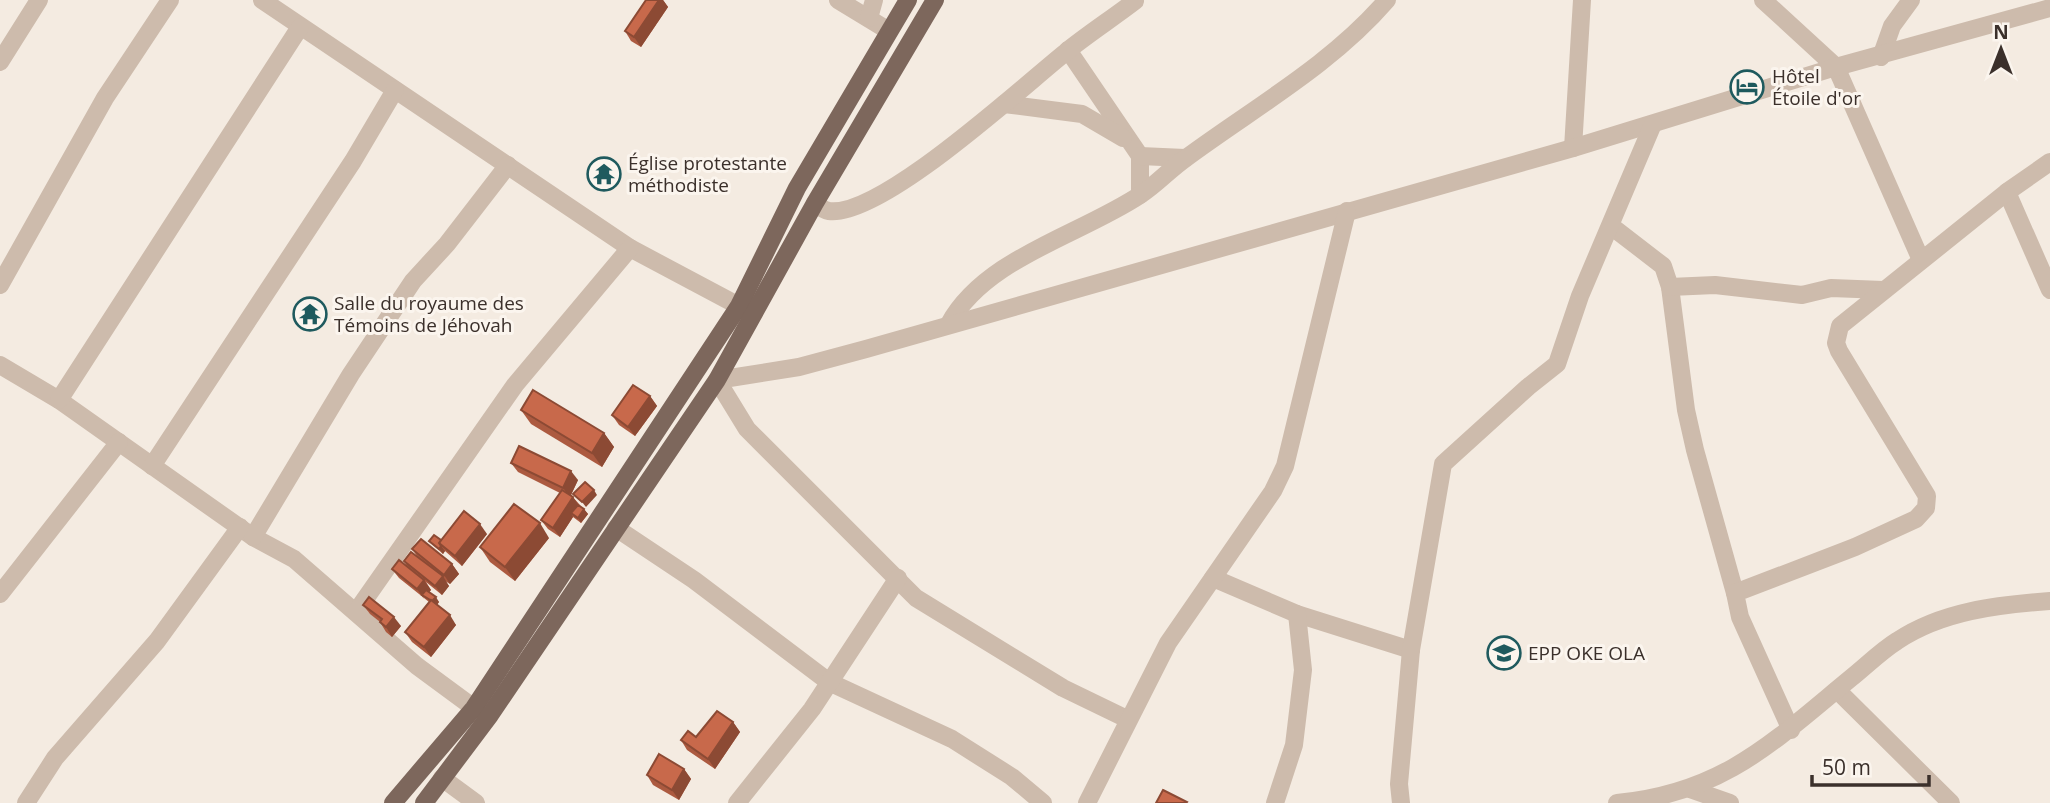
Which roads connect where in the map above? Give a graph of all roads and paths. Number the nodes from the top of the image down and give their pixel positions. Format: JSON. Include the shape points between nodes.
{"nodes":[{"id":1,"x":39,"y":0,"type":"edge"},
{"id":2,"x":170,"y":0,"type":"edge"},
{"id":3,"x":262,"y":0,"type":"edge"},
{"id":4,"x":838,"y":0,"type":"edge"},
{"id":5,"x":874,"y":0,"type":"edge"},
{"id":6,"x":908,"y":0,"type":"edge"},
{"id":7,"x":935,"y":0,"type":"edge"},
{"id":8,"x":1387,"y":0,"type":"edge"},
{"id":9,"x":1582,"y":0,"type":"edge"},
{"id":10,"x":1763,"y":0,"type":"edge"},
{"id":11,"x":1910,"y":0,"type":"edge"},
{"id":12,"x":1135,"y":1,"type":"edge"},
{"id":13,"x":2050,"y":8,"type":"edge"},
{"id":14,"x":869,"y":18,"type":"junction"},
{"id":15,"x":300,"y":27,"type":"junction"},
{"id":16,"x":889,"y":31,"type":"junction"},
{"id":17,"x":1068,"y":50,"type":"junction"},
{"id":18,"x":1881,"y":57,"type":"junction"},
{"id":19,"x":0,"y":62,"type":"edge"},
{"id":20,"x":1836,"y":68,"type":"junction"},
{"id":21,"x":395,"y":90,"type":"junction"},
{"id":22,"x":1004,"y":104,"type":"junction"},
{"id":23,"x":1653,"y":124,"type":"junction"},
{"id":24,"x":1125,"y":139,"type":"junction"},
{"id":25,"x":1573,"y":148,"type":"junction"},
{"id":26,"x":1140,"y":156,"type":"junction"},
{"id":27,"x":1185,"y":158,"type":"junction"},
{"id":28,"x":2050,"y":162,"type":"edge"},
{"id":29,"x":508,"y":165,"type":"junction"},
{"id":30,"x":2007,"y":192,"type":"junction"},
{"id":31,"x":1140,"y":195,"type":"junction"},
{"id":32,"x":816,"y":203,"type":"junction"},
{"id":33,"x":1347,"y":211,"type":"junction"},
{"id":34,"x":1611,"y":226,"type":"junction"},
{"id":35,"x":630,"y":248,"type":"junction"},
{"id":36,"x":1921,"y":260,"type":"junction"},
{"id":37,"x":0,"y":285,"type":"edge"},
{"id":38,"x":1671,"y":287,"type":"junction"},
{"id":39,"x":1883,"y":290,"type":"junction"},
{"id":40,"x":2050,"y":290,"type":"edge"},
{"id":41,"x":739,"y":306,"type":"junction"},
{"id":42,"x":949,"y":324,"type":"junction"},
{"id":43,"x":0,"y":365,"type":"edge"},
{"id":44,"x":717,"y":380,"type":"junction"},
{"id":45,"x":58,"y":400,"type":"junction"},
{"id":46,"x":119,"y":442,"type":"junction"},
{"id":47,"x":152,"y":466,"type":"junction"},
{"id":48,"x":616,"y":528,"type":"junction"},
{"id":49,"x":247,"y":532,"type":"junction"},
{"id":50,"x":898,"y":578,"type":"junction"},
{"id":51,"x":1213,"y":578,"type":"junction"},
{"id":52,"x":1735,"y":593,"type":"junction"},
{"id":53,"x":0,"y":594,"type":"edge"},
{"id":54,"x":2050,"y":601,"type":"edge"},
{"id":55,"x":356,"y":612,"type":"junction"},
{"id":56,"x":1297,"y":614,"type":"junction"},
{"id":57,"x":1411,"y":650,"type":"junction"},
{"id":58,"x":829,"y":682,"type":"junction"},
{"id":59,"x":1837,"y":690,"type":"junction"},
{"id":60,"x":474,"y":708,"type":"junction"},
{"id":61,"x":1127,"y":719,"type":"junction"},
{"id":62,"x":1791,"y":730,"type":"junction"},
{"id":63,"x":442,"y":778,"type":"junction"},
{"id":64,"x":1690,"y":789,"type":"junction"},
{"id":65,"x":1646,"y":802,"type":"edge"},
{"id":66,"x":26,"y":803,"type":"edge"},
{"id":67,"x":393,"y":803,"type":"edge"},
{"id":68,"x":424,"y":803,"type":"edge"},
{"id":69,"x":476,"y":803,"type":"edge"},
{"id":70,"x":738,"y":803,"type":"edge"},
{"id":71,"x":1043,"y":803,"type":"edge"},
{"id":72,"x":1087,"y":803,"type":"edge"},
{"id":73,"x":1275,"y":803,"type":"edge"},
{"id":74,"x":1401,"y":803,"type":"edge"},
{"id":75,"x":1617,"y":803,"type":"edge"},
{"id":76,"x":1730,"y":803,"type":"edge"},
{"id":77,"x":1951,"y":803,"type":"edge"}],
"edges":[{"from":1,"to":19,"type":"street"},
{"from":2,"to":37,"type":"street","via":[[105,98]]},
{"from":3,"to":15,"type":"street"},
{"from":4,"to":14,"type":"street"},
{"from":5,"to":14,"type":"street"},
{"from":6,"to":16,"type":"main road"},
{"from":7,"to":32,"type":"main road"},
{"from":8,"to":27,"type":"street","via":[[1360,32]]},
{"from":9,"to":25,"type":"street"},
{"from":10,"to":20,"type":"street"},
{"from":11,"to":18,"type":"street","via":[[1892,26]]},
{"from":12,"to":17,"type":"street"},
{"from":13,"to":18,"type":"street"},
{"from":14,"to":16,"type":"street"},
{"from":15,"to":21,"type":"street"},
{"from":15,"to":45,"type":"street"},
{"from":16,"to":41,"type":"main road","via":[[797,188]]},
{"from":17,"to":22,"type":"street"},
{"from":17,"to":24,"type":"street"},
{"from":18,"to":20,"type":"street"},
{"from":20,"to":23,"type":"street"},
{"from":20,"to":36,"type":"street"},
{"from":21,"to":29,"type":"street"},
{"from":21,"to":47,"type":"street"},
{"from":22,"to":24,"type":"street","via":[[1082,114]]},
{"from":22,"to":32,"type":"street","via":[[912,177],[833,212]]},
{"from":23,"to":25,"type":"street"},
{"from":23,"to":34,"type":"street"},
{"from":24,"to":26,"type":"street"},
{"from":25,"to":33,"type":"street"},
{"from":26,"to":27,"type":"street"},
{"from":26,"to":31,"type":"street"},
{"from":27,"to":31,"type":"street"},
{"from":28,"to":30,"type":"street"},
{"from":29,"to":35,"type":"street"},
{"from":29,"to":49,"type":"street","via":[[413,282]]},
{"from":30,"to":36,"type":"street"},
{"from":30,"to":40,"type":"street"},
{"from":31,"to":42,"type":"street","via":[[1032,252],[976,288]]},
{"from":32,"to":44,"type":"main road"},
{"from":33,"to":42,"type":"street"},
{"from":33,"to":51,"type":"street","via":[[1285,466]]},
{"from":34,"to":38,"type":"street","via":[[1664,266]]},
{"from":34,"to":57,"type":"street","via":[[1580,296],[1557,365],[1443,464]]},
{"from":35,"to":41,"type":"street"},
{"from":35,"to":55,"type":"street","via":[[515,385]]},
{"from":36,"to":39,"type":"street"},
{"from":38,"to":39,"type":"street","via":[[1715,285],[1802,295],[1831,288]]},
{"from":38,"to":52,"type":"street","via":[[1689,424]]},
{"from":39,"to":52,"type":"street","via":[[1840,326],[1836,343],[1927,496],[1926,508],[1916,519],[1855,547]]},
{"from":41,"to":60,"type":"main road"},
{"from":42,"to":44,"type":"street","via":[[799,366]]},
{"from":43,"to":45,"type":"street"},
{"from":44,"to":48,"type":"main road"},
{"from":44,"to":50,"type":"street","via":[[747,429]]},
{"from":45,"to":46,"type":"street"},
{"from":46,"to":47,"type":"street"},
{"from":46,"to":53,"type":"street"},
{"from":47,"to":49,"type":"street"},
{"from":48,"to":58,"type":"street","via":[[694,580]]},
{"from":48,"to":63,"type":"main road"},
{"from":49,"to":55,"type":"street","via":[[293,559]]},
{"from":49,"to":66,"type":"street","via":[[55,758]]},
{"from":50,"to":58,"type":"street"},
{"from":50,"to":61,"type":"street","via":[[942,616],[1063,688]]},
{"from":51,"to":56,"type":"street"},
{"from":51,"to":61,"type":"street","via":[[1168,643]]},
{"from":52,"to":62,"type":"street","via":[[1740,617]]},
{"from":54,"to":59,"type":"street","via":[[1998,605],[1942,618],[1898,640]]},
{"from":55,"to":60,"type":"street"},
{"from":56,"to":57,"type":"street"},
{"from":56,"to":73,"type":"street","via":[[1301,683],[1294,745]]},
{"from":57,"to":74,"type":"street"},
{"from":58,"to":70,"type":"street"},
{"from":58,"to":71,"type":"street","via":[[951,739],[1012,777]]},
{"from":59,"to":62,"type":"street"},
{"from":59,"to":77,"type":"street"},
{"from":60,"to":67,"type":"main road"},
{"from":61,"to":72,"type":"street"},
{"from":62,"to":64,"type":"street","via":[[1758,755]]},
{"from":63,"to":68,"type":"main road"},
{"from":63,"to":69,"type":"street"},
{"from":64,"to":65,"type":"street"},
{"from":64,"to":76,"type":"street"},
{"from":65,"to":75,"type":"street"}]}
